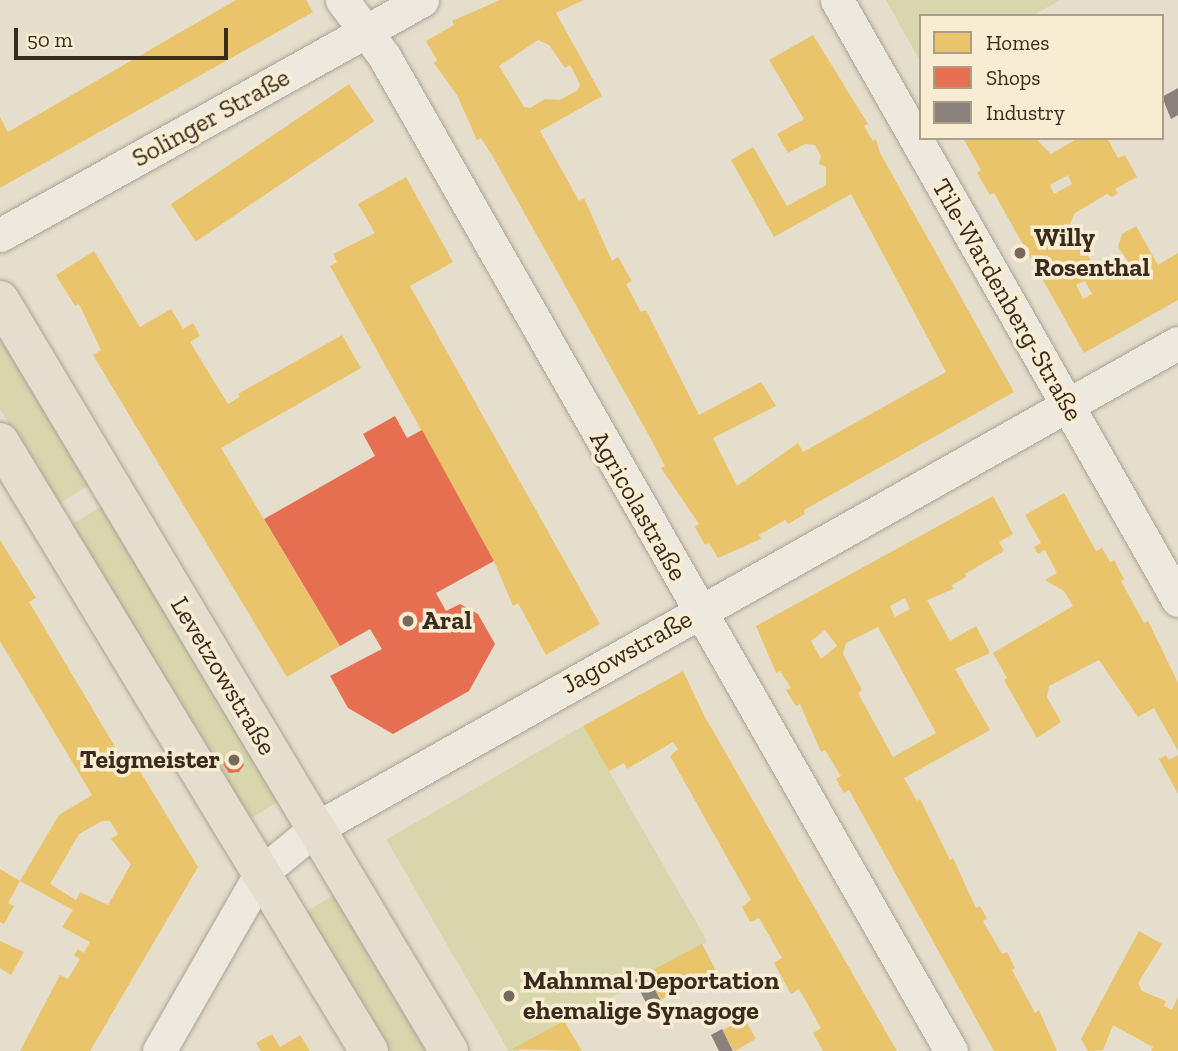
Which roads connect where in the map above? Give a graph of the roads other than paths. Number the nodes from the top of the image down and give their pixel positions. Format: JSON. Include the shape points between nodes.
{"nodes":[{"id":1,"x":342,"y":0,"type":"edge"},
{"id":2,"x":422,"y":0,"type":"edge"},
{"id":3,"x":837,"y":0,"type":"edge"},
{"id":4,"x":366,"y":32,"type":"junction"},
{"id":5,"x":0,"y":235,"type":"edge"},
{"id":6,"x":0,"y":300,"type":"edge"},
{"id":7,"x":1178,"y":342,"type":"edge"},
{"id":8,"x":1066,"y":405,"type":"junction"},
{"id":9,"x":0,"y":442,"type":"edge"},
{"id":10,"x":1178,"y":600,"type":"edge"},
{"id":11,"x":700,"y":611,"type":"junction"},
{"id":12,"x":315,"y":829,"type":"junction"},
{"id":13,"x":261,"y":873,"type":"junction"},
{"id":14,"x":159,"y":1051,"type":"edge"},
{"id":15,"x":369,"y":1051,"type":"edge"},
{"id":16,"x":449,"y":1051,"type":"edge"},
{"id":17,"x":951,"y":1051,"type":"edge"}],
"edges":[{"from":1,"to":4,"type":"street","name":"Agricolastraße"},
{"from":2,"to":4,"type":"street","name":"Solinger Straße"},
{"from":3,"to":8,"type":"street","name":"Tile-Wardenberg-Straße"},
{"from":4,"to":5,"type":"street","name":"Solinger Straße"},
{"from":4,"to":11,"type":"street","name":"Agricolastraße","via":[[390,66]]},
{"from":6,"to":12,"type":"main road","name":"Levetzowstraße"},
{"from":7,"to":8,"type":"street","name":"Jagowstraße"},
{"from":8,"to":10,"type":"street","name":"Tile-Wardenberg-Straße"},
{"from":8,"to":11,"type":"street","name":"Jagowstraße"},
{"from":9,"to":13,"type":"main road"},
{"from":11,"to":12,"type":"street","name":"Jagowstraße"},
{"from":11,"to":17,"type":"street","name":"Agricolastraße"},
{"from":12,"to":13,"type":"street","name":"Jagowstraße"},
{"from":12,"to":16,"type":"main road","name":"Levetzowstraße"},
{"from":13,"to":14,"type":"street","name":"Jagowstraße"},
{"from":13,"to":15,"type":"main road"}]}
